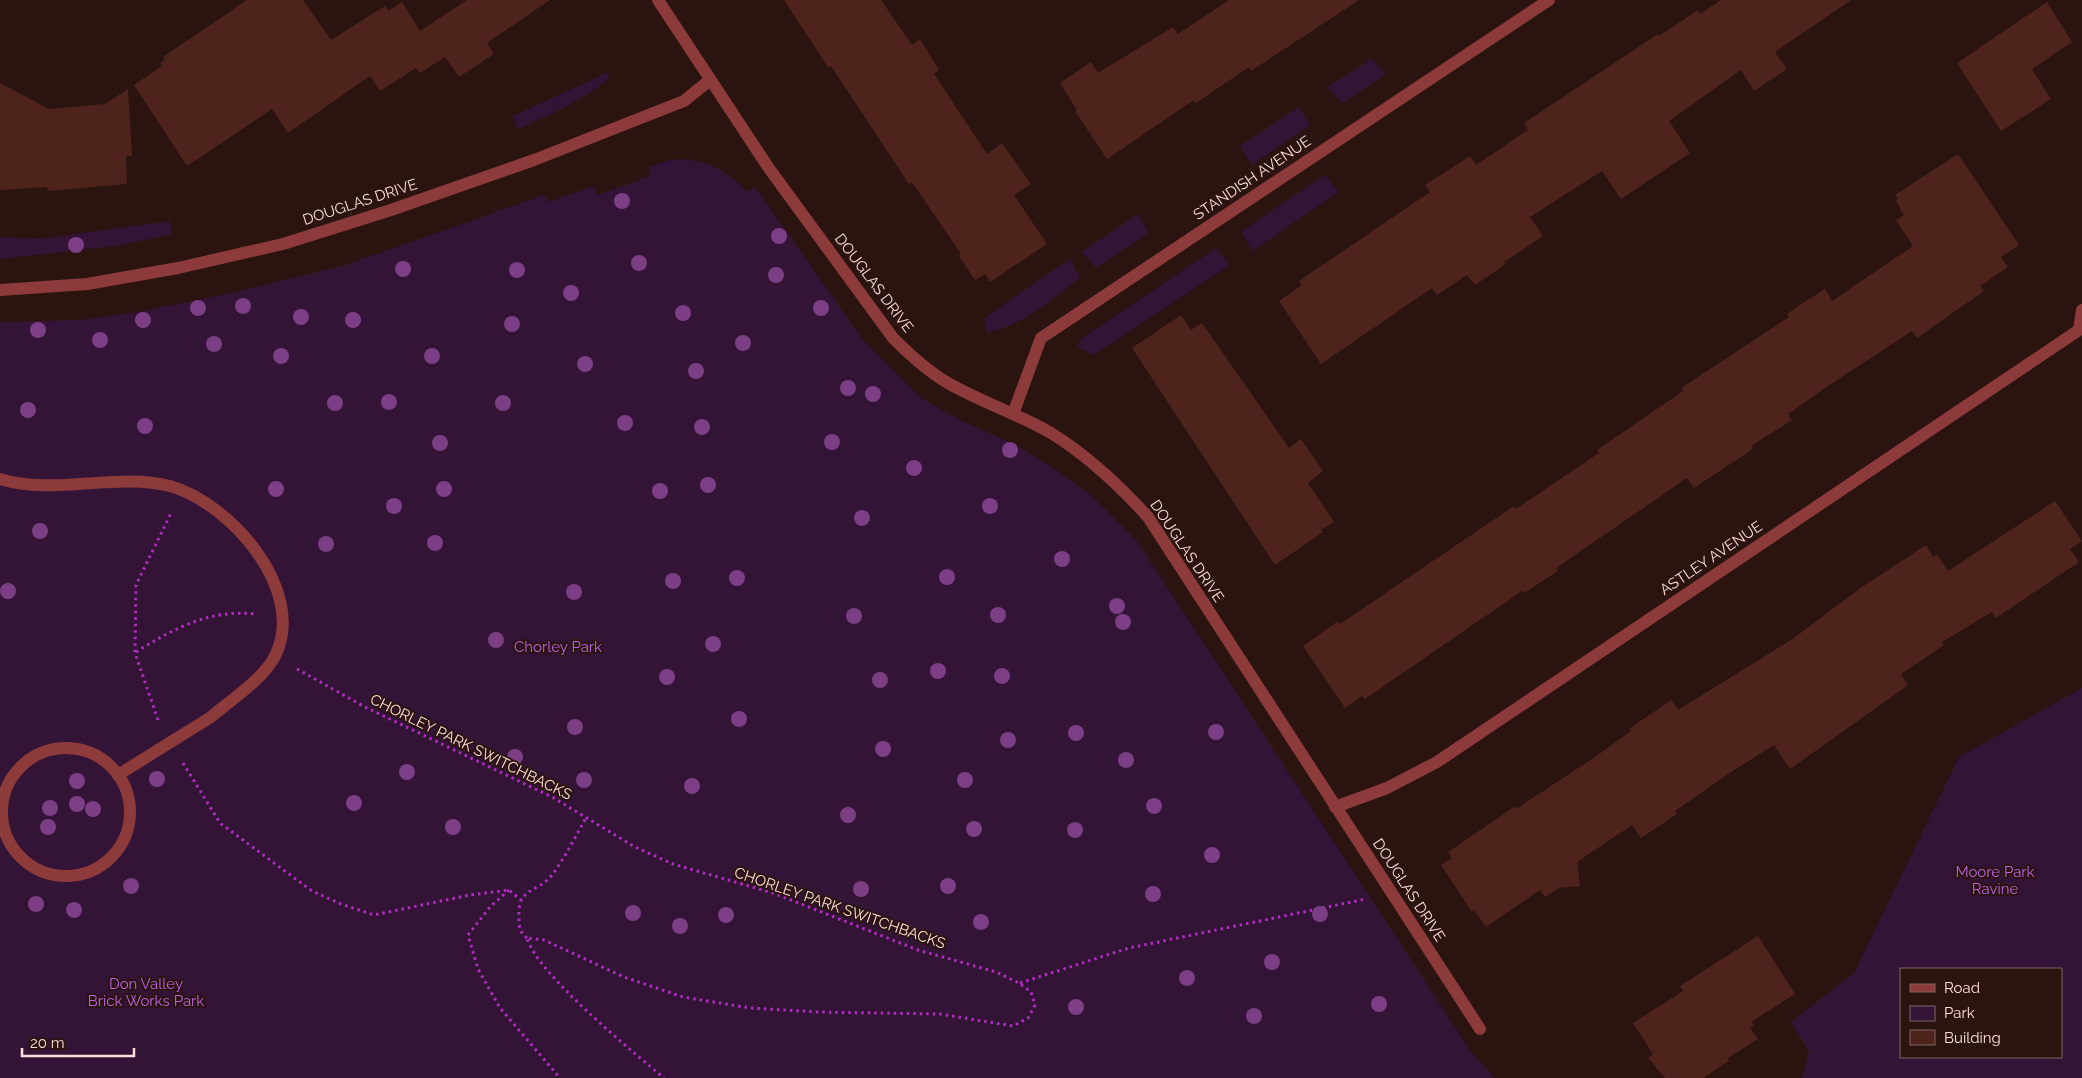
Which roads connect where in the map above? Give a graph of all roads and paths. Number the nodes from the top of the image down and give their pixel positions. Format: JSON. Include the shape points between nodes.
{"nodes":[{"id":1,"x":658,"y":0,"type":"edge"},
{"id":2,"x":1548,"y":0,"type":"edge"},
{"id":3,"x":710,"y":80,"type":"junction"},
{"id":4,"x":0,"y":290,"type":"edge"},
{"id":5,"x":2082,"y":313,"type":"edge"},
{"id":6,"x":1013,"y":414,"type":"junction"},
{"id":7,"x":0,"y":479,"type":"edge"},
{"id":8,"x":182,"y":491,"type":"junction"},
{"id":9,"x":281,"y":616,"type":"junction"},
{"id":10,"x":135,"y":653,"type":"junction"},
{"id":11,"x":275,"y":657,"type":"junction"},
{"id":12,"x":160,"y":728,"type":"dead end"},
{"id":13,"x":180,"y":759,"type":"dead end"},
{"id":14,"x":118,"y":775,"type":"junction"},
{"id":15,"x":2,"y":797,"type":"edge"},
{"id":16,"x":1335,"y":807,"type":"junction"},
{"id":17,"x":586,"y":818,"type":"junction"},
{"id":18,"x":509,"y":890,"type":"junction"},
{"id":19,"x":1393,"y":894,"type":"junction"},
{"id":20,"x":521,"y":900,"type":"junction"},
{"id":21,"x":527,"y":938,"type":"junction"},
{"id":22,"x":1019,"y":983,"type":"junction"},
{"id":23,"x":1480,"y":1029,"type":"dead end"},
{"id":24,"x":560,"y":1078,"type":"edge"},
{"id":25,"x":664,"y":1078,"type":"edge"}],
"edges":[{"from":1,"to":3,"type":"street","name":"DOUGLAS DRIVE"},
{"from":2,"to":6,"type":"street","name":"STANDISH AVENUE","via":[[1041,338]]},
{"from":3,"to":4,"type":"street","name":"DOUGLAS DRIVE","via":[[684,101],[534,160],[283,244],[178,268],[87,284]]},
{"from":3,"to":6,"type":"street","name":"DOUGLAS DRIVE","via":[[768,167],[893,338],[930,372]]},
{"from":5,"to":16,"type":"street","name":"ASTLEY AVENUE","via":[[2079,330],[1437,762],[1387,788]]},
{"from":6,"to":16,"type":"street","name":"DOUGLAS DRIVE","via":[[1079,452],[1116,482],[1148,518]]},
{"from":7,"to":8,"type":"street","via":[[16,484],[51,486],[130,483],[169,486]]},
{"from":8,"to":9,"type":"street","via":[[207,502],[243,534],[274,582]]},
{"from":8,"to":10,"type":"path","via":[[136,585]]},
{"from":9,"to":10,"type":"path","via":[[245,612],[207,616],[173,629]]},
{"from":9,"to":11,"type":"street","via":[[281,642]]},
{"from":10,"to":12,"type":"path"},
{"from":11,"to":14,"type":"street","bridge":true,"via":[[251,684],[210,717]]},
{"from":11,"to":17,"type":"path","name":"CHORLEY PARK SWITCHBACKS","via":[[365,707],[552,797]]},
{"from":13,"to":18,"type":"path","via":[[220,823],[312,891],[341,904],[374,915]]},
{"from":14,"to":15,"type":"street","via":[[106,762],[90,753],[72,748],[54,749],[36,755],[22,766]]},
{"from":14,"to":15,"type":"street","via":[[128,794],[131,816],[126,837],[115,855],[98,869],[78,876],[57,877],[37,870],[20,857],[8,839],[2,819]]},
{"from":16,"to":19,"type":"street","name":"DOUGLAS DRIVE"},
{"from":17,"to":20,"type":"path","via":[[550,878],[524,894]]},
{"from":17,"to":22,"type":"path","name":"CHORLEY PARK SWITCHBACKS","via":[[672,864],[773,893],[918,950],[996,972]]},
{"from":18,"to":20,"type":"path"},
{"from":18,"to":24,"type":"path","via":[[490,907],[468,935],[478,969],[500,1008]]},
{"from":19,"to":22,"type":"path","via":[[1129,948]]},
{"from":19,"to":23,"type":"street","name":"DOUGLAS DRIVE"},
{"from":20,"to":21,"type":"path","via":[[518,906],[519,925],[521,934]]},
{"from":21,"to":22,"type":"path","name":"CHORLEY PARK SWITCHBACKS","via":[[544,940],[624,977],[683,997],[750,1008],[940,1014],[1013,1026],[1028,1018],[1035,1005],[1031,992]]},
{"from":21,"to":25,"type":"path","via":[[530,949],[559,982]]}]}
